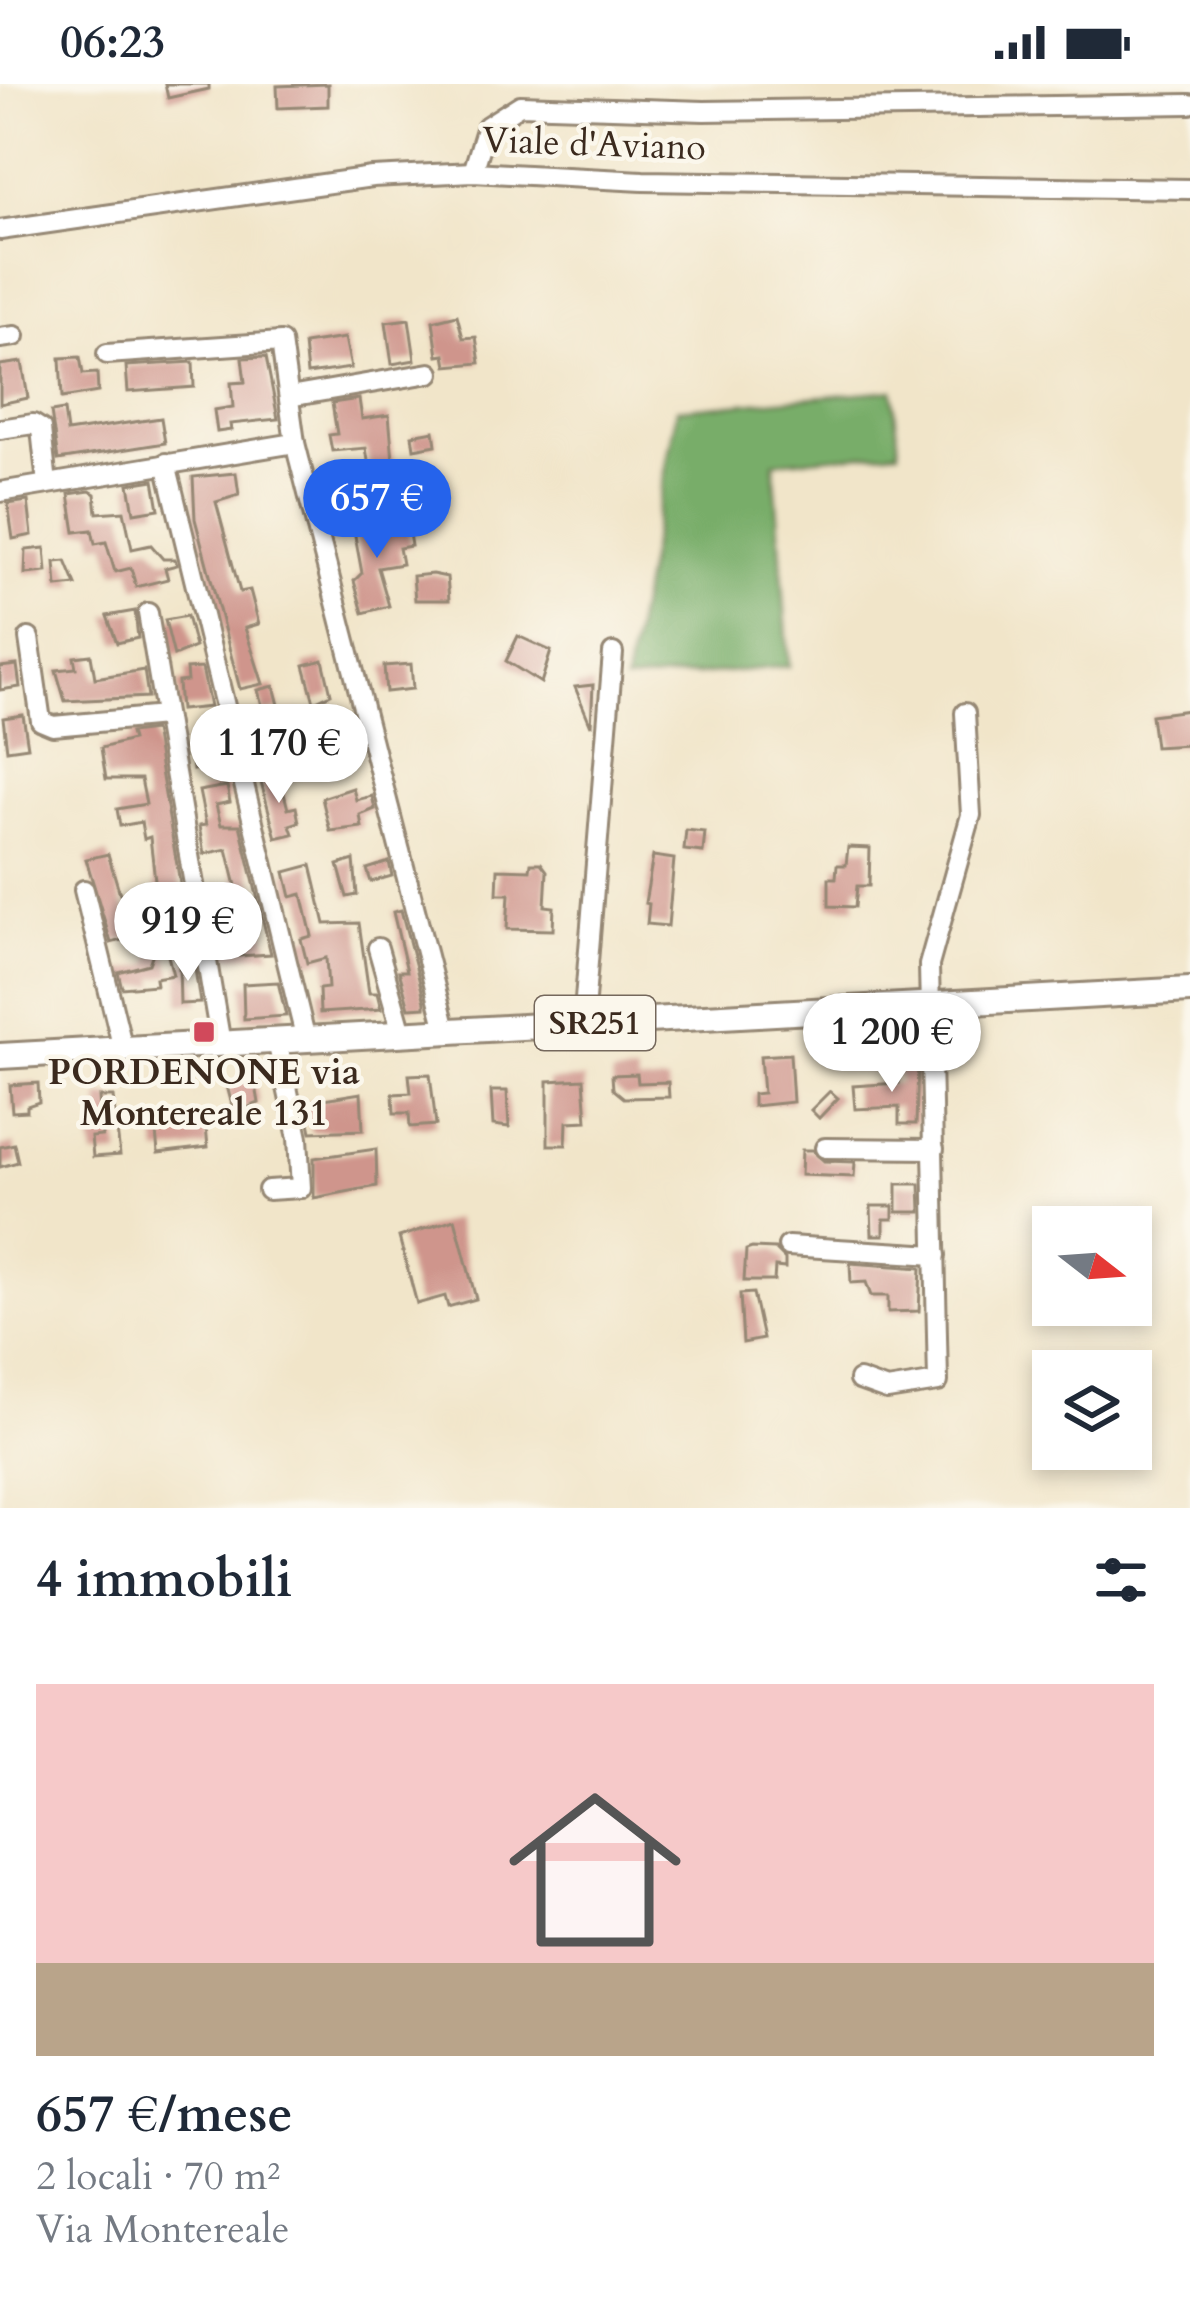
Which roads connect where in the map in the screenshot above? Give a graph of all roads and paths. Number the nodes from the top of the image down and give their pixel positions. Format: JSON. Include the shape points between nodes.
{"nodes":[{"id":1,"x":959,"y":84,"type":"edge"},
{"id":2,"x":1190,"y":104,"type":"edge"},
{"id":3,"x":958,"y":108,"type":"junction"},
{"id":4,"x":473,"y":172,"type":"junction"},
{"id":5,"x":1190,"y":189,"type":"edge"},
{"id":6,"x":0,"y":230,"type":"edge"},
{"id":7,"x":107,"y":354,"type":"dead end"},
{"id":8,"x":430,"y":374,"type":"dead end"},
{"id":9,"x":289,"y":397,"type":"junction"},
{"id":10,"x":0,"y":429,"type":"edge"},
{"id":11,"x":296,"y":443,"type":"junction"},
{"id":12,"x":166,"y":464,"type":"junction"},
{"id":13,"x":47,"y":484,"type":"junction"},
{"id":14,"x":0,"y":492,"type":"edge"},
{"id":15,"x":148,"y":613,"type":"dead end"},
{"id":16,"x":29,"y":638,"type":"dead end"},
{"id":17,"x":613,"y":653,"type":"dead end"},
{"id":18,"x":965,"y":713,"type":"dead end"},
{"id":19,"x":164,"y":716,"type":"junction"},
{"id":20,"x":84,"y":890,"type":"dead end"},
{"id":21,"x":378,"y":948,"type":"dead end"},
{"id":22,"x":1190,"y":990,"type":"edge"},
{"id":23,"x":931,"y":1004,"type":"junction"},
{"id":24,"x":583,"y":1024,"type":"junction"},
{"id":25,"x":446,"y":1030,"type":"junction"},
{"id":26,"x":403,"y":1034,"type":"junction"},
{"id":27,"x":306,"y":1040,"type":"junction"},
{"id":28,"x":277,"y":1041,"type":"junction"},
{"id":29,"x":221,"y":1044,"type":"junction"},
{"id":30,"x":123,"y":1049,"type":"junction"},
{"id":31,"x":0,"y":1056,"type":"edge"},
{"id":32,"x":824,"y":1148,"type":"dead end"},
{"id":33,"x":934,"y":1149,"type":"junction"},
{"id":34,"x":268,"y":1190,"type":"dead end"},
{"id":35,"x":788,"y":1246,"type":"dead end"},
{"id":36,"x":936,"y":1255,"type":"junction"},
{"id":37,"x":859,"y":1380,"type":"dead end"}],
"edges":[{"from":1,"to":3,"type":"street"},
{"from":2,"to":3,"type":"street"},
{"from":3,"to":4,"type":"street","via":[[520,105],[487,126]]},
{"from":4,"to":5,"type":"street","name":"Viale d'Aviano"},
{"from":4,"to":6,"type":"street","name":"Viale d'Aviano","via":[[372,178]]},
{"from":7,"to":9,"type":"street","via":[[281,341]]},
{"from":8,"to":9,"type":"street"},
{"from":9,"to":11,"type":"street"},
{"from":10,"to":13,"type":"street","via":[[41,429]]},
{"from":11,"to":12,"type":"street"},
{"from":11,"to":25,"type":"street"},
{"from":12,"to":13,"type":"street"},
{"from":12,"to":27,"type":"street"},
{"from":13,"to":14,"type":"street"},
{"from":15,"to":19,"type":"street"},
{"from":16,"to":19,"type":"street","via":[[40,721]]},
{"from":17,"to":24,"type":"street"},
{"from":18,"to":23,"type":"street","via":[[971,815],[929,965]]},
{"from":19,"to":29,"type":"street"},
{"from":20,"to":30,"type":"street"},
{"from":21,"to":26,"type":"street"},
{"from":22,"to":23,"type":"main road","number":"SR251"},
{"from":23,"to":24,"type":"main road","number":"SR251"},
{"from":23,"to":33,"type":"street"},
{"from":24,"to":25,"type":"main road","number":"SR251"},
{"from":25,"to":26,"type":"main road","number":"SR251"},
{"from":26,"to":27,"type":"main road","number":"SR251"},
{"from":27,"to":28,"type":"main road","number":"SR251"},
{"from":28,"to":29,"type":"main road","number":"SR251"},
{"from":28,"to":34,"type":"street","via":[[301,1188]]},
{"from":29,"to":30,"type":"main road","number":"SR251"},
{"from":30,"to":31,"type":"main road","number":"SR251"},
{"from":32,"to":33,"type":"street"},
{"from":33,"to":36,"type":"street"},
{"from":35,"to":36,"type":"street"},
{"from":36,"to":37,"type":"street","via":[[938,1382],[886,1390]]}]}
